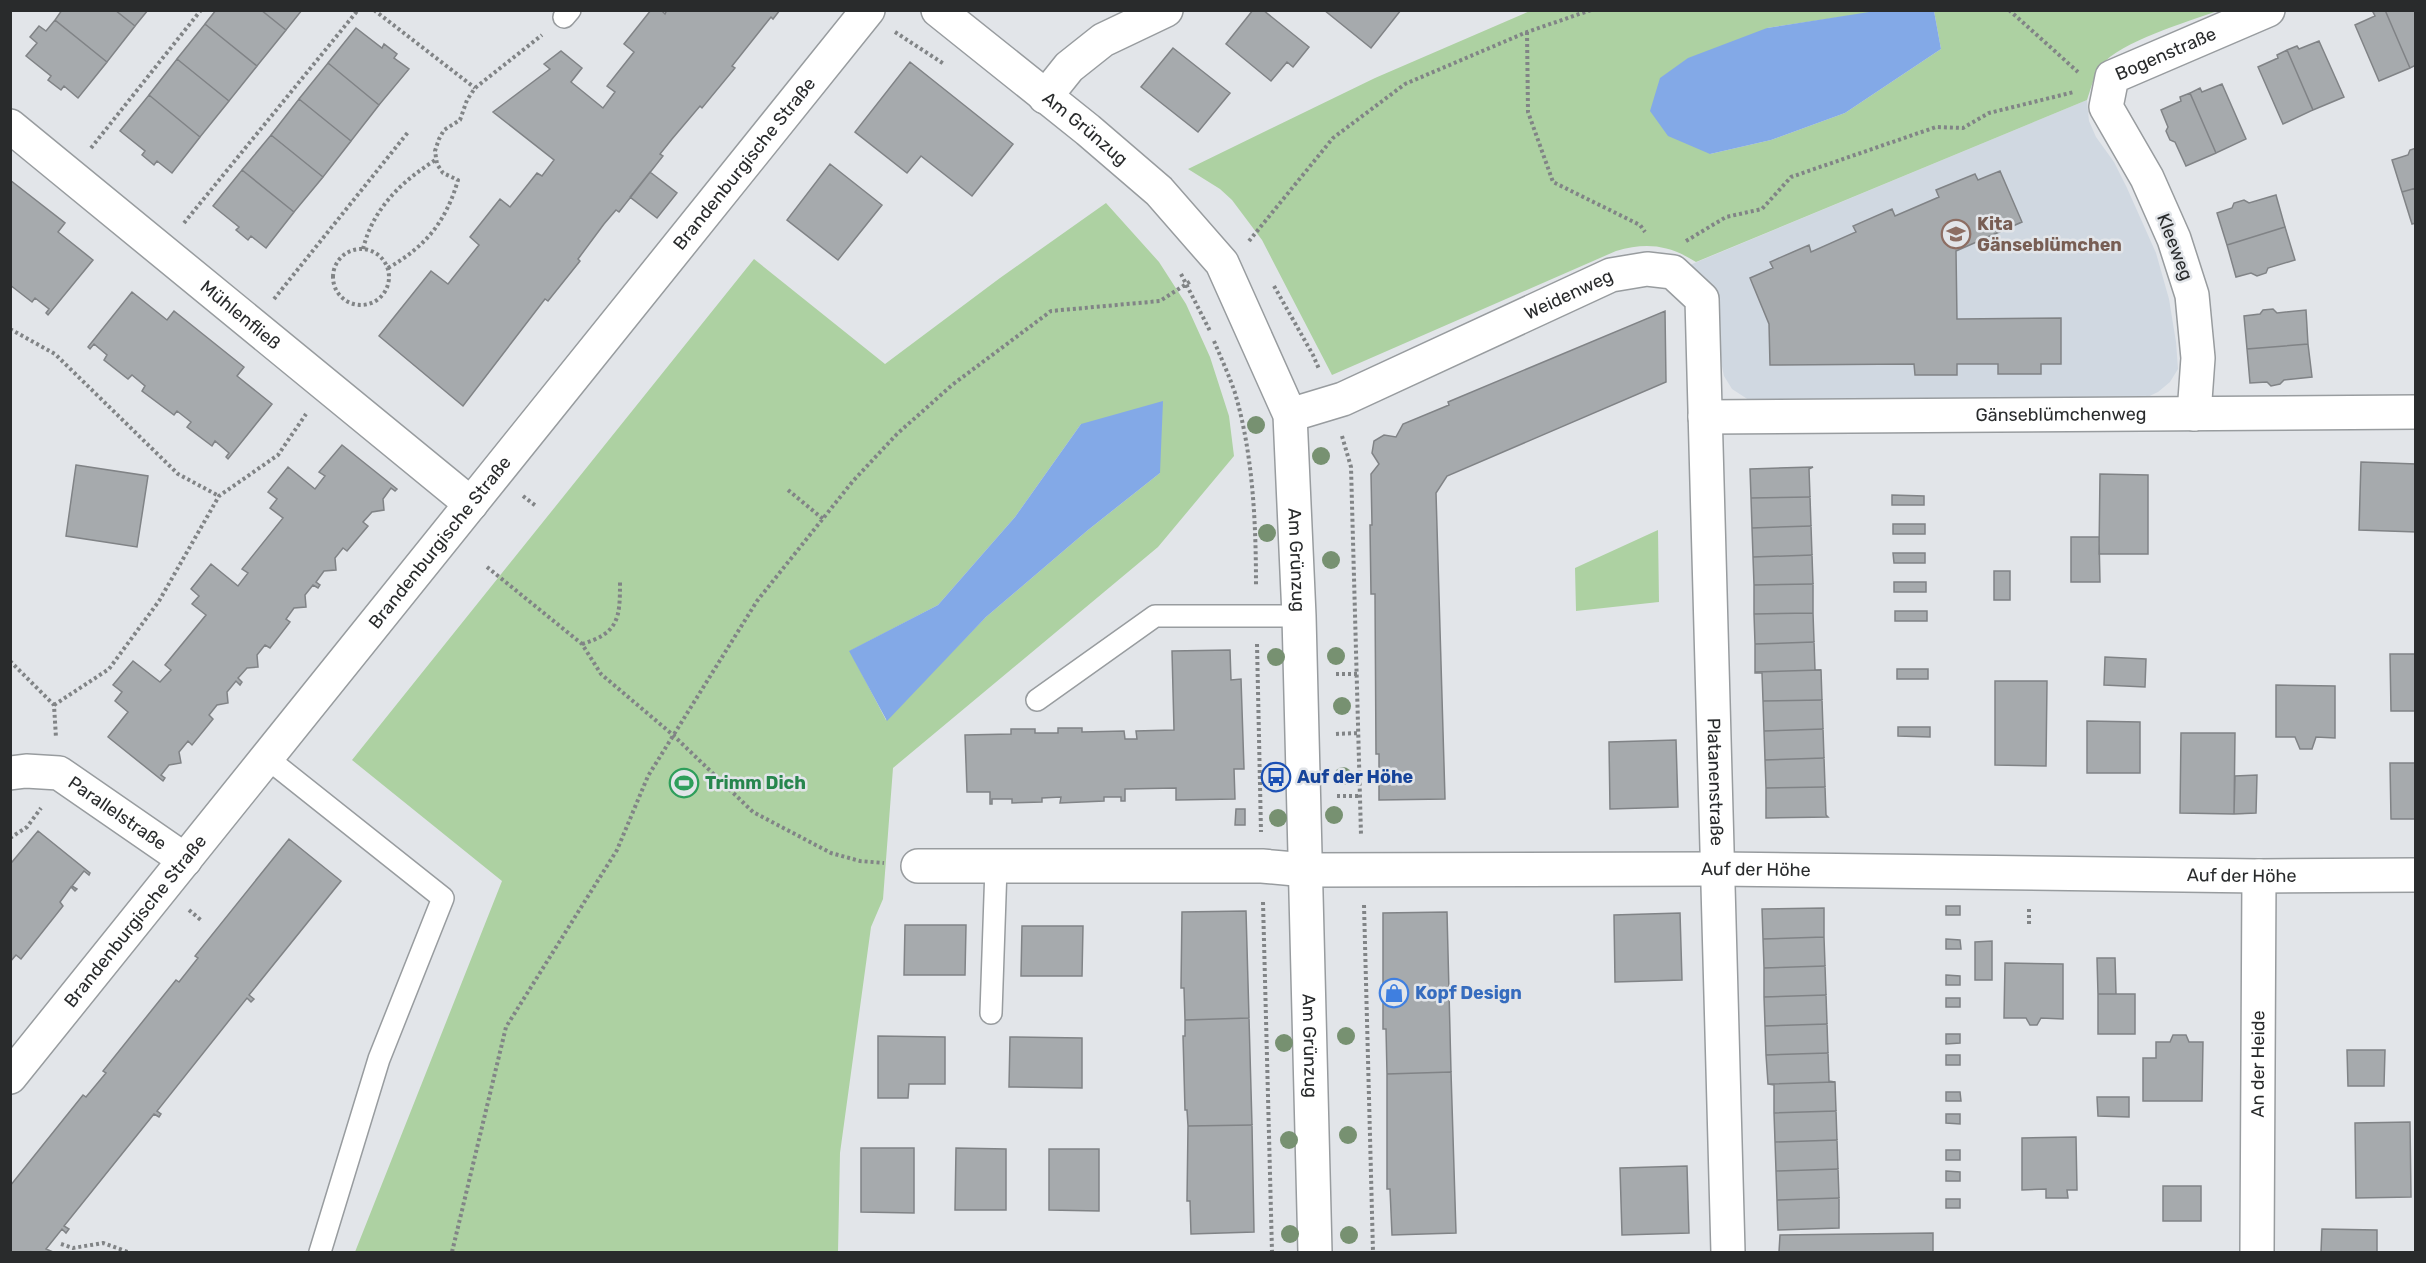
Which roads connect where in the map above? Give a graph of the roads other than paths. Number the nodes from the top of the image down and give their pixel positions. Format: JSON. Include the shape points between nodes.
{"nodes":[{"id":1,"x":938,"y":10,"type":"edge"},
{"id":2,"x":1166,"y":10,"type":"edge"},
{"id":3,"x":2268,"y":10,"type":"edge"},
{"id":4,"x":868,"y":11,"type":"edge"},
{"id":5,"x":2093,"y":92,"type":"joint"},
{"id":6,"x":1045,"y":97,"type":"junction"},
{"id":7,"x":10,"y":126,"type":"edge"},
{"id":8,"x":2415,"y":412,"type":"edge"},
{"id":9,"x":2194,"y":414,"type":"junction"},
{"id":10,"x":1290,"y":415,"type":"junction"},
{"id":11,"x":1705,"y":417,"type":"junction"},
{"id":12,"x":471,"y":504,"type":"junction"},
{"id":13,"x":1299,"y":616,"type":"junction"},
{"id":14,"x":1037,"y":700,"type":"dead end"},
{"id":15,"x":267,"y":758,"type":"junction"},
{"id":16,"x":10,"y":773,"type":"edge"},
{"id":17,"x":185,"y":860,"type":"junction"},
{"id":18,"x":918,"y":866,"type":"road end"},
{"id":19,"x":996,"y":867,"type":"junction"},
{"id":20,"x":1718,"y":869,"type":"junction"},
{"id":21,"x":1306,"y":870,"type":"junction"},
{"id":22,"x":2415,"y":875,"type":"edge"},
{"id":23,"x":2259,"y":876,"type":"junction"},
{"id":24,"x":991,"y":1013,"type":"dead end"},
{"id":25,"x":10,"y":1077,"type":"edge"},
{"id":26,"x":320,"y":1252,"type":"edge"},
{"id":27,"x":1315,"y":1252,"type":"edge"},
{"id":28,"x":1728,"y":1252,"type":"edge"},
{"id":29,"x":2258,"y":1252,"type":"edge"}],
"edges":[{"from":1,"to":6,"type":"street","name":"Am Grünzug"},
{"from":2,"to":6,"type":"street","via":[[1103,40],[1070,67]]},
{"from":3,"to":5,"type":"street","name":"Bogenstraße","via":[[2112,77]]},
{"from":4,"to":12,"type":"street","name":"Brandenburgische Straße"},
{"from":5,"to":9,"type":"street","name":"Kleeweg","via":[[2106,107],[2146,178],[2174,239],[2192,295],[2198,358]]},
{"from":6,"to":10,"type":"street","name":"Am Grünzug","via":[[1159,191],[1222,263]]},
{"from":7,"to":12,"type":"street","name":"Mühlenfließ"},
{"from":8,"to":9,"type":"street","name":"Gänseblümchenweg"},
{"from":9,"to":11,"type":"street","name":"Gänseblümchenweg"},
{"from":10,"to":11,"type":"street","name":"Weidenweg","via":[[1343,399],[1611,275],[1667,264],[1702,299]]},
{"from":10,"to":13,"type":"street","name":"Am Grünzug"},
{"from":11,"to":20,"type":"street","name":"Platanenstraße"},
{"from":12,"to":15,"type":"street","name":"Brandenburgische Straße"},
{"from":13,"to":14,"type":"lane","via":[[1155,616]]},
{"from":13,"to":21,"type":"street","name":"Am Grünzug"},
{"from":15,"to":17,"type":"street","name":"Brandenburgische Straße"},
{"from":15,"to":26,"type":"lane","via":[[443,898],[379,1059]]},
{"from":16,"to":17,"type":"street","name":"Parallelstraße","via":[[58,772]]},
{"from":17,"to":25,"type":"street","name":"Brandenburgische Straße"},
{"from":18,"to":19,"type":"street","name":"Auf der Höhe"},
{"from":19,"to":21,"type":"street","name":"Auf der Höhe","via":[[1262,866]]},
{"from":19,"to":24,"type":"lane"},
{"from":20,"to":21,"type":"street","name":"Auf der Höhe"},
{"from":20,"to":23,"type":"street","name":"Auf der Höhe"},
{"from":20,"to":28,"type":"street","name":"Platanenstraße"},
{"from":21,"to":27,"type":"street","name":"Am Grünzug"},
{"from":22,"to":23,"type":"street","name":"Auf der Höhe"},
{"from":23,"to":29,"type":"street","name":"An der Heide"}]}
